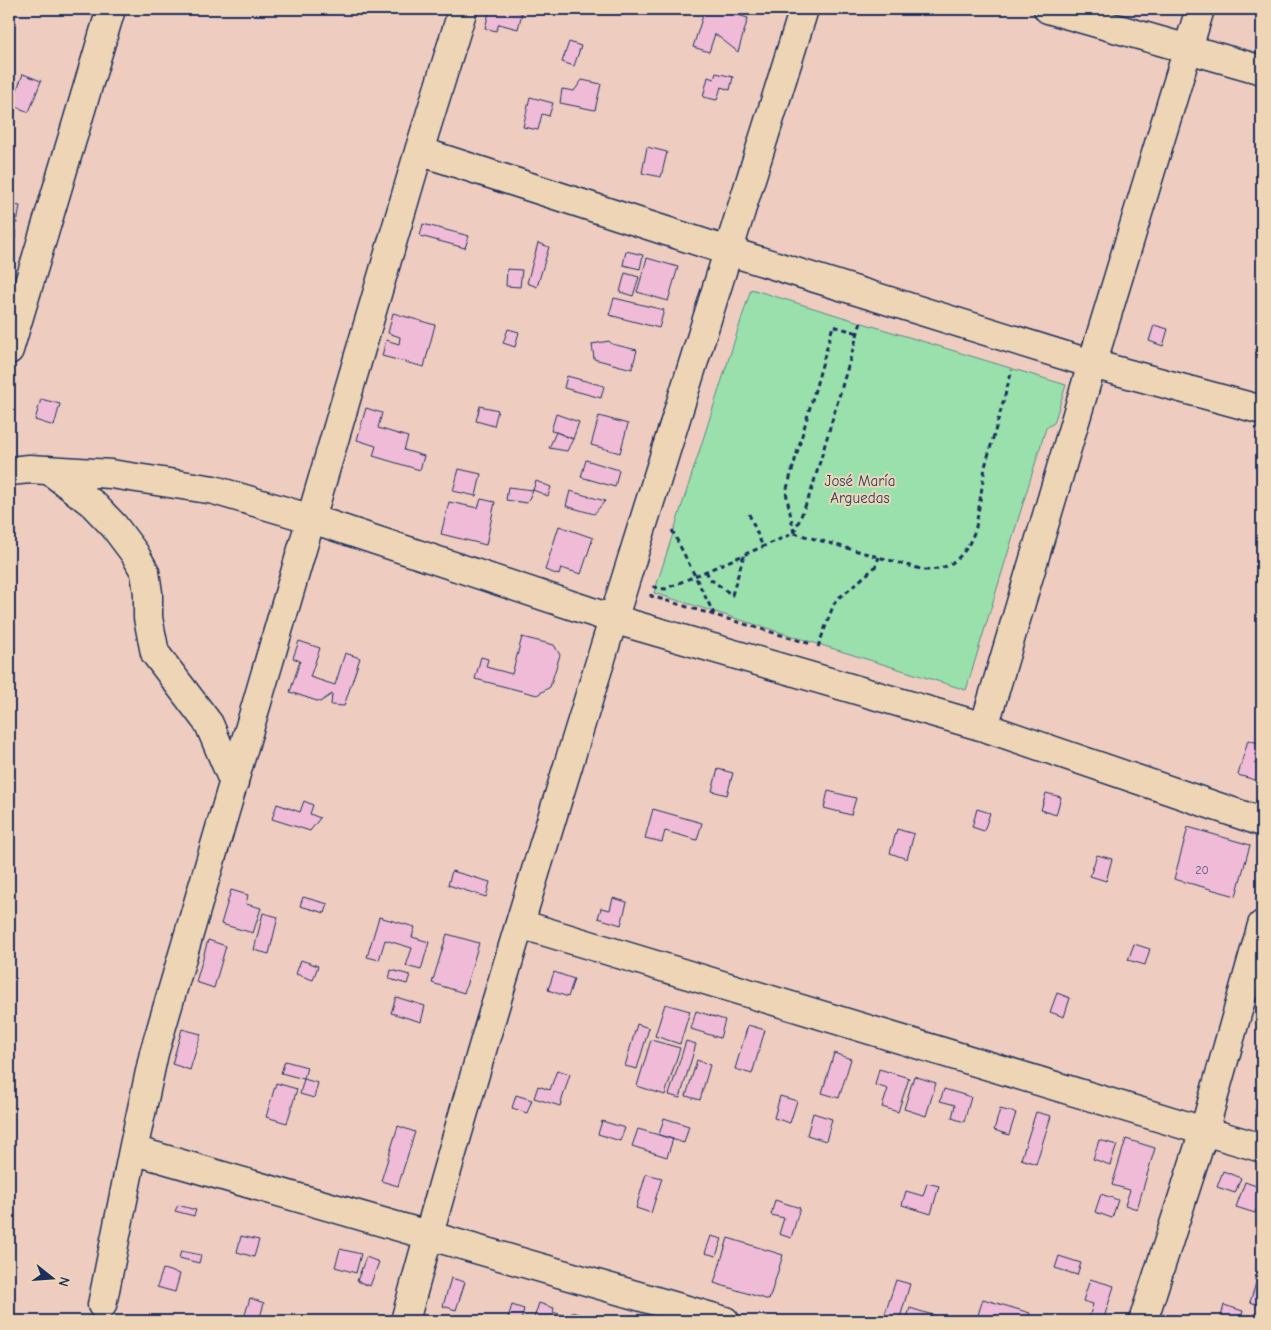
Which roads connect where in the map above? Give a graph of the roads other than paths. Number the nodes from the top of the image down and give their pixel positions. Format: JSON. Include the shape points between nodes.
{"nodes":[{"id":1,"x":111,"y":9,"type":"edge"},
{"id":2,"x":463,"y":9,"type":"edge"},
{"id":3,"x":804,"y":9,"type":"edge"},
{"id":4,"x":1048,"y":9,"type":"edge"},
{"id":5,"x":1200,"y":9,"type":"edge"},
{"id":6,"x":1189,"y":49,"type":"junction"},
{"id":7,"x":1262,"y":70,"type":"edge"},
{"id":8,"x":419,"y":151,"type":"junction"},
{"id":9,"x":728,"y":251,"type":"junction"},
{"id":10,"x":9,"y":350,"type":"edge"},
{"id":11,"x":1092,"y":364,"type":"junction"},
{"id":12,"x":1262,"y":410,"type":"edge"},
{"id":13,"x":50,"y":470,"type":"junction"},
{"id":14,"x":9,"y":471,"type":"edge"},
{"id":15,"x":312,"y":519,"type":"junction"},
{"id":16,"x":613,"y":620,"type":"junction"},
{"id":17,"x":984,"y":727,"type":"junction"},
{"id":18,"x":234,"y":783,"type":"junction"},
{"id":19,"x":1262,"y":822,"type":"edge"},
{"id":20,"x":520,"y":924,"type":"junction"},
{"id":21,"x":1262,"y":925,"type":"edge"},
{"id":22,"x":1204,"y":1131,"type":"junction"},
{"id":23,"x":1262,"y":1148,"type":"edge"},
{"id":24,"x":133,"y":1150,"type":"junction"},
{"id":25,"x":428,"y":1236,"type":"junction"},
{"id":26,"x":102,"y":1305,"type":"dead end"},
{"id":27,"x":405,"y":1321,"type":"edge"},
{"id":28,"x":725,"y":1321,"type":"edge"},
{"id":29,"x":1143,"y":1321,"type":"edge"}],
"edges":[{"from":1,"to":10,"type":"street"},
{"from":2,"to":8,"type":"street"},
{"from":3,"to":9,"type":"street"},
{"from":4,"to":6,"type":"street"},
{"from":5,"to":6,"type":"street"},
{"from":6,"to":7,"type":"street"},
{"from":6,"to":11,"type":"street"},
{"from":8,"to":9,"type":"street"},
{"from":8,"to":15,"type":"street"},
{"from":9,"to":11,"type":"street"},
{"from":9,"to":16,"type":"street"},
{"from":11,"to":12,"type":"street"},
{"from":11,"to":17,"type":"street"},
{"from":13,"to":14,"type":"street"},
{"from":13,"to":15,"type":"street","via":[[111,474],[214,490]]},
{"from":13,"to":18,"type":"street","via":[[93,504],[135,554],[145,572],[148,618],[155,653],[209,724]]},
{"from":15,"to":16,"type":"street"},
{"from":15,"to":18,"type":"street"},
{"from":16,"to":17,"type":"street"},
{"from":16,"to":20,"type":"street"},
{"from":17,"to":19,"type":"street"},
{"from":18,"to":24,"type":"street","via":[[154,1053]]},
{"from":20,"to":22,"type":"street"},
{"from":20,"to":25,"type":"street"},
{"from":21,"to":22,"type":"street"},
{"from":22,"to":23,"type":"street"},
{"from":22,"to":29,"type":"street"},
{"from":24,"to":25,"type":"street"},
{"from":24,"to":26,"type":"street"},
{"from":25,"to":27,"type":"street"},
{"from":25,"to":28,"type":"street"}]}
